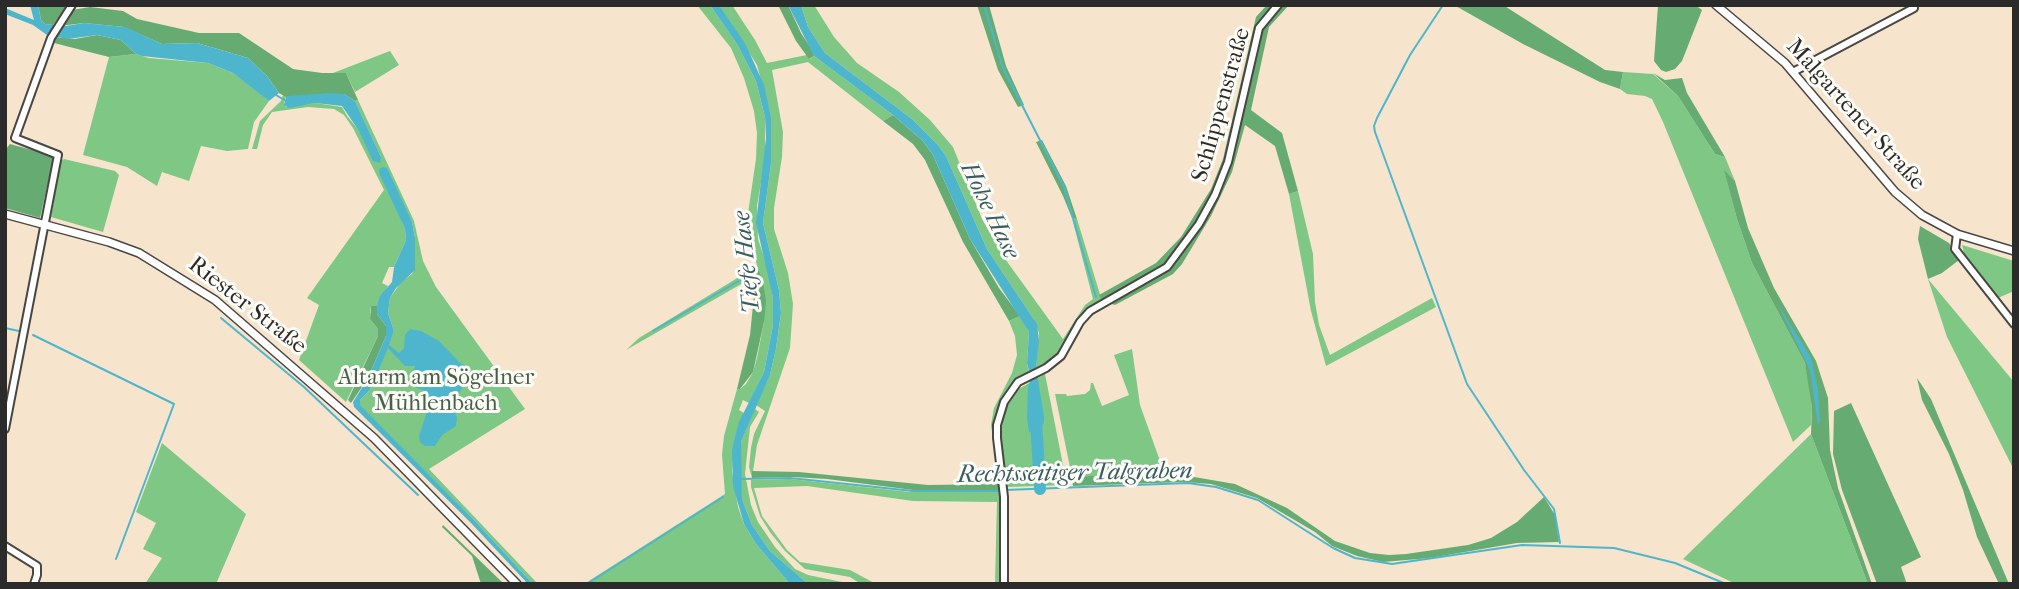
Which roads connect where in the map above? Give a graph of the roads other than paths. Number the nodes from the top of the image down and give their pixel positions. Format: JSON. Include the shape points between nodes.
{"nodes":[{"id":1,"x":72,"y":5,"type":"edge"},
{"id":2,"x":1278,"y":5,"type":"edge"},
{"id":3,"x":1716,"y":5,"type":"edge"},
{"id":4,"x":1914,"y":8,"type":"dead end"},
{"id":5,"x":1793,"y":72,"type":"junction"},
{"id":6,"x":5,"y":214,"type":"edge"},
{"id":7,"x":44,"y":223,"type":"junction"},
{"id":8,"x":1956,"y":234,"type":"junction"},
{"id":9,"x":2014,"y":251,"type":"edge"},
{"id":10,"x":2014,"y":324,"type":"edge"},
{"id":11,"x":5,"y":429,"type":"edge"},
{"id":12,"x":5,"y":546,"type":"edge"},
{"id":13,"x":34,"y":584,"type":"edge"},
{"id":14,"x":517,"y":584,"type":"edge"},
{"id":15,"x":1004,"y":584,"type":"edge"}],
"edges":[{"from":1,"to":7,"type":"street","via":[[51,38],[15,138],[58,155]]},
{"from":2,"to":15,"type":"street","name":"Schlippenstraße","via":[[1259,29],[1228,162],[1203,218],[1167,267],[1090,311],[1061,356],[1013,387],[1000,412],[997,438],[1004,497]]},
{"from":3,"to":5,"type":"street","name":"Malgartener Straße"},
{"from":4,"to":5,"type":"street"},
{"from":5,"to":8,"type":"street","name":"Malgartener Straße","via":[[1895,192],[1922,215]]},
{"from":6,"to":7,"type":"street","name":"Riester Straße"},
{"from":7,"to":11,"type":"street"},
{"from":7,"to":14,"type":"street","name":"Riester Straße","via":[[139,253],[215,300],[373,438]]},
{"from":8,"to":9,"type":"street","name":"Malgartener Straße"},
{"from":8,"to":10,"type":"street","via":[[1955,249]]},
{"from":12,"to":13,"type":"street","via":[[37,566]]}]}
